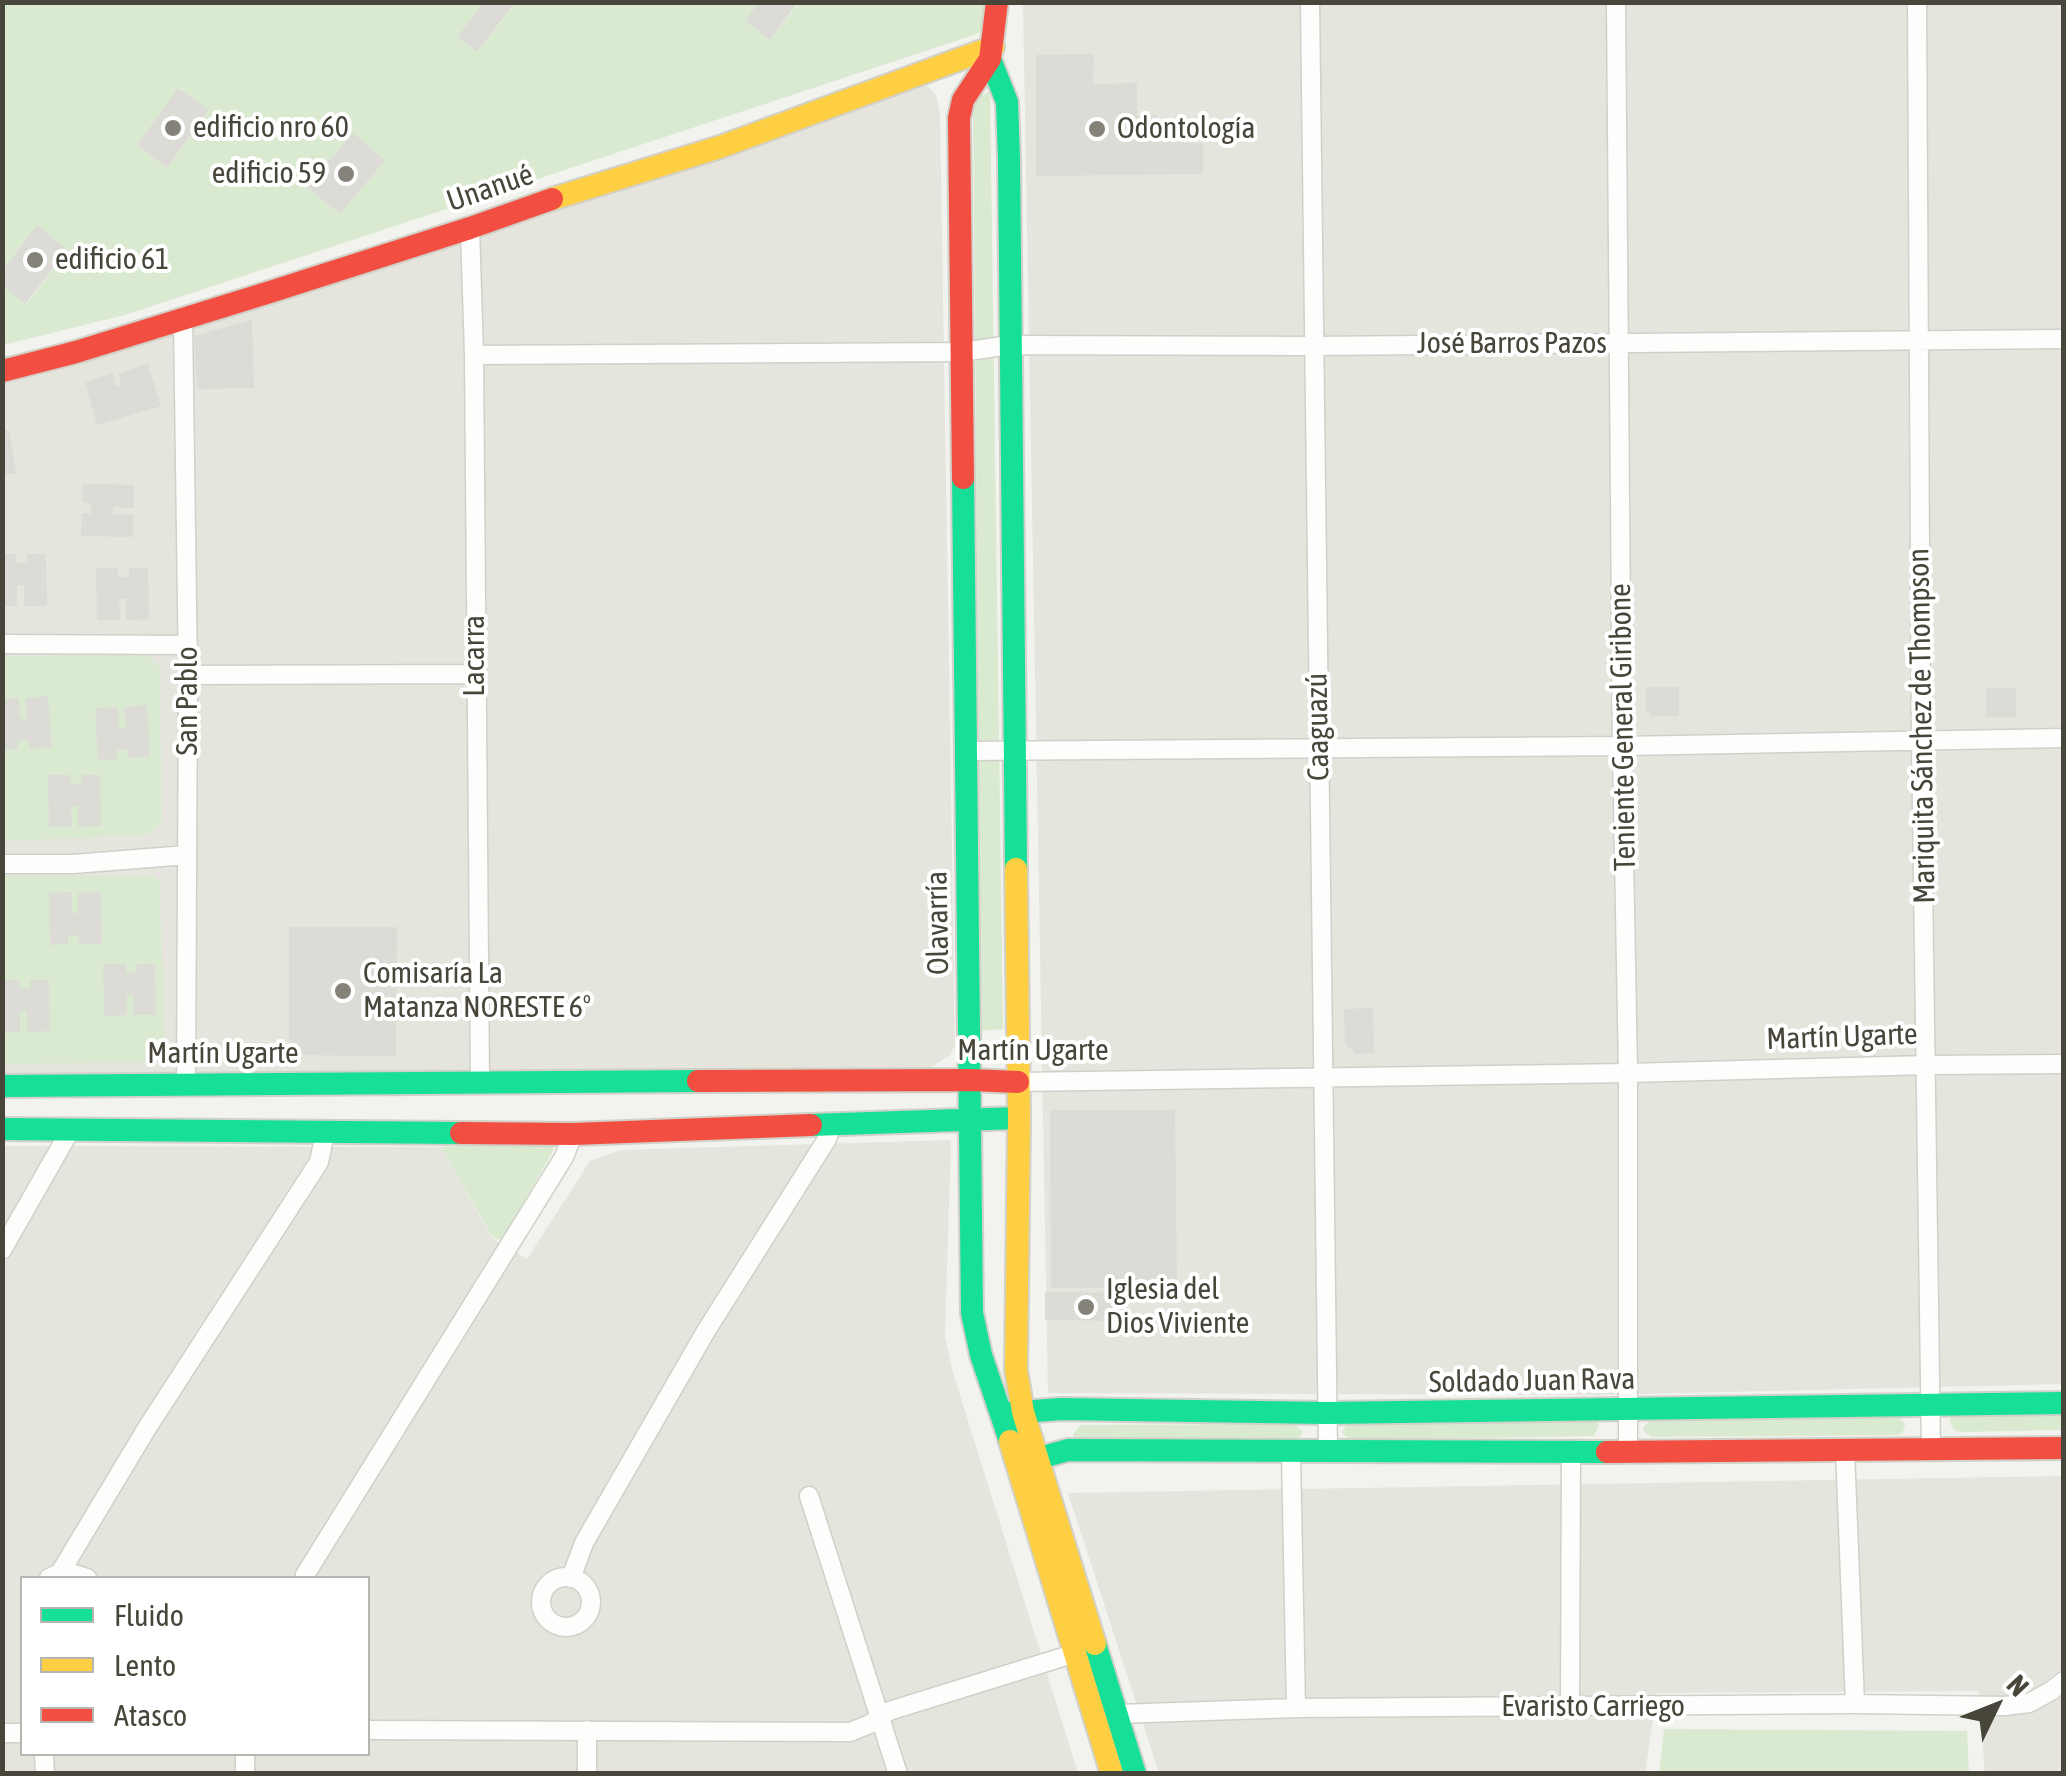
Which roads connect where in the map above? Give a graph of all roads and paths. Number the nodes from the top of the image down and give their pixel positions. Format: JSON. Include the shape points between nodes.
{"nodes":[{"id":1,"x":998,"y":2,"type":"edge"},
{"id":2,"x":1310,"y":2,"type":"edge"},
{"id":3,"x":1616,"y":2,"type":"edge"},
{"id":4,"x":1917,"y":2,"type":"edge"},
{"id":5,"x":992,"y":53,"type":"junction"},
{"id":6,"x":470,"y":228,"type":"junction"},
{"id":7,"x":183,"y":319,"type":"junction"},
{"id":8,"x":2064,"y":339,"type":"edge"},
{"id":9,"x":1918,"y":340,"type":"junction"},
{"id":10,"x":1619,"y":344,"type":"junction"},
{"id":11,"x":1010,"y":346,"type":"junction"},
{"id":12,"x":1314,"y":346,"type":"junction"},
{"id":13,"x":962,"y":352,"type":"junction"},
{"id":14,"x":474,"y":356,"type":"junction"},
{"id":15,"x":2,"y":370,"type":"edge"},
{"id":16,"x":2,"y":644,"type":"edge"},
{"id":17,"x":188,"y":645,"type":"junction"},
{"id":18,"x":475,"y":674,"type":"junction"},
{"id":19,"x":188,"y":675,"type":"junction"},
{"id":20,"x":2064,"y":738,"type":"edge"},
{"id":21,"x":1921,"y":739,"type":"junction"},
{"id":22,"x":1318,"y":746,"type":"junction"},
{"id":23,"x":1622,"y":746,"type":"junction"},
{"id":24,"x":966,"y":750,"type":"junction"},
{"id":25,"x":1014,"y":750,"type":"junction"},
{"id":26,"x":187,"y":855,"type":"junction"},
{"id":27,"x":2,"y":864,"type":"edge"},
{"id":28,"x":1927,"y":1064,"type":"junction"},
{"id":29,"x":2064,"y":1064,"type":"edge"},
{"id":30,"x":1628,"y":1073,"type":"junction"},
{"id":31,"x":1322,"y":1077,"type":"junction"},
{"id":32,"x":970,"y":1080,"type":"junction"},
{"id":33,"x":1018,"y":1082,"type":"junction"},
{"id":34,"x":186,"y":1084,"type":"junction"},
{"id":35,"x":480,"y":1084,"type":"junction"},
{"id":36,"x":2,"y":1086,"type":"edge"},
{"id":37,"x":1019,"y":1118,"type":"junction"},
{"id":38,"x":971,"y":1120,"type":"junction"},
{"id":39,"x":832,"y":1125,"type":"junction"},
{"id":40,"x":2,"y":1129,"type":"edge"},
{"id":41,"x":71,"y":1129,"type":"junction"},
{"id":42,"x":325,"y":1133,"type":"junction"},
{"id":43,"x":573,"y":1134,"type":"junction"},
{"id":44,"x":2,"y":1250,"type":"edge"},
{"id":45,"x":2064,"y":1402,"type":"edge"},
{"id":46,"x":1931,"y":1406,"type":"junction"},
{"id":47,"x":1628,"y":1410,"type":"junction"},
{"id":48,"x":1012,"y":1412,"type":"junction"},
{"id":49,"x":1327,"y":1413,"type":"junction"},
{"id":50,"x":2064,"y":1448,"type":"edge"},
{"id":51,"x":1845,"y":1449,"type":"junction"},
{"id":52,"x":1932,"y":1449,"type":"junction"},
{"id":53,"x":1628,"y":1451,"type":"junction"},
{"id":54,"x":1290,"y":1452,"type":"junction"},
{"id":55,"x":1328,"y":1452,"type":"junction"},
{"id":56,"x":1571,"y":1453,"type":"junction"},
{"id":57,"x":1028,"y":1461,"type":"junction"},
{"id":58,"x":810,"y":1496,"type":"dead end"},
{"id":59,"x":55,"y":1576,"type":"edge"},
{"id":60,"x":80,"y":1576,"type":"edge"},
{"id":61,"x":310,"y":1576,"type":"edge"},
{"id":62,"x":571,"y":1578,"type":"dead end"},
{"id":63,"x":1076,"y":1654,"type":"junction"},
{"id":64,"x":2064,"y":1681,"type":"edge"},
{"id":65,"x":1855,"y":1704,"type":"junction"},
{"id":66,"x":1570,"y":1707,"type":"junction"},
{"id":67,"x":1296,"y":1708,"type":"junction"},
{"id":68,"x":1117,"y":1714,"type":"junction"},
{"id":69,"x":881,"y":1715,"type":"junction"},
{"id":70,"x":370,"y":1730,"type":"edge"},
{"id":71,"x":588,"y":1730,"type":"junction"},
{"id":72,"x":586,"y":1774,"type":"edge"},
{"id":73,"x":898,"y":1774,"type":"edge"},
{"id":74,"x":1112,"y":1774,"type":"edge"},
{"id":75,"x":1134,"y":1774,"type":"edge"}],
"edges":[{"from":1,"to":5,"type":"street","name":"Olavarría"},
{"from":2,"to":12,"type":"street","name":"Caaguazú"},
{"from":3,"to":10,"type":"street","name":"Teniente General Giribone"},
{"from":4,"to":9,"type":"street","name":"Mariquita Sánchez de Thompson"},
{"from":5,"to":6,"type":"street","name":"Unanué"},
{"from":5,"to":11,"type":"street","name":"Olavarría","via":[[1008,102]]},
{"from":5,"to":13,"type":"street","name":"Olavarría","via":[[963,100],[960,118]]},
{"from":6,"to":7,"type":"street","name":"Unanué"},
{"from":6,"to":14,"type":"street","name":"Lacarra"},
{"from":7,"to":15,"type":"street","name":"Unanué"},
{"from":7,"to":17,"type":"street","name":"San Pablo"},
{"from":8,"to":9,"type":"street","name":"José Barros Pazos"},
{"from":9,"to":10,"type":"street","name":"José Barros Pazos"},
{"from":9,"to":21,"type":"street","name":"Mariquita Sánchez de Thompson"},
{"from":10,"to":12,"type":"street","name":"José Barros Pazos"},
{"from":10,"to":23,"type":"street","name":"Teniente General Giribone"},
{"from":11,"to":12,"type":"street","name":"José Barros Pazos"},
{"from":11,"to":13,"type":"street","name":"José Barros Pazos"},
{"from":11,"to":25,"type":"street","name":"Olavarría"},
{"from":12,"to":22,"type":"street","name":"Caaguazú"},
{"from":13,"to":14,"type":"street","name":"José Barros Pazos"},
{"from":13,"to":24,"type":"street","name":"Olavarría"},
{"from":14,"to":18,"type":"street","name":"Lacarra"},
{"from":16,"to":17,"type":"street"},
{"from":17,"to":19,"type":"street","name":"San Pablo"},
{"from":18,"to":19,"type":"street"},
{"from":18,"to":35,"type":"street","name":"Lacarra"},
{"from":19,"to":26,"type":"street","name":"San Pablo"},
{"from":20,"to":21,"type":"street"},
{"from":21,"to":23,"type":"street"},
{"from":21,"to":28,"type":"street","name":"Mariquita Sánchez de Thompson"},
{"from":22,"to":23,"type":"street"},
{"from":22,"to":25,"type":"street"},
{"from":22,"to":31,"type":"street","name":"Caaguazú"},
{"from":23,"to":30,"type":"street","name":"Teniente General Giribone"},
{"from":24,"to":25,"type":"street"},
{"from":24,"to":32,"type":"street","name":"Olavarría"},
{"from":25,"to":33,"type":"street","name":"Olavarría"},
{"from":26,"to":27,"type":"street"},
{"from":26,"to":34,"type":"street","name":"San Pablo"},
{"from":28,"to":29,"type":"street","name":"Martín Ugarte"},
{"from":28,"to":30,"type":"street","name":"Martín Ugarte"},
{"from":28,"to":46,"type":"street","name":"Mariquita Sánchez de Thompson"},
{"from":30,"to":31,"type":"street","name":"Martín Ugarte"},
{"from":30,"to":47,"type":"street","name":"Teniente General Giribone"},
{"from":31,"to":33,"type":"street","name":"Martín Ugarte"},
{"from":31,"to":49,"type":"street","name":"Caaguazú"},
{"from":32,"to":33,"type":"street","name":"Martín Ugarte"},
{"from":32,"to":35,"type":"street","name":"Martín Ugarte"},
{"from":32,"to":38,"type":"street","name":"Olavarría"},
{"from":33,"to":37,"type":"street","name":"Olavarría"},
{"from":34,"to":35,"type":"street","name":"Martín Ugarte"},
{"from":34,"to":36,"type":"street","name":"Martín Ugarte"},
{"from":37,"to":38,"type":"street"},
{"from":37,"to":48,"type":"street","name":"Olavarría"},
{"from":38,"to":39,"type":"street"},
{"from":38,"to":48,"type":"street","name":"Olavarría","via":[[972,1313],[981,1355]]},
{"from":39,"to":43,"type":"street"},
{"from":39,"to":62,"type":"street","via":[[687,1364],[584,1543]]},
{"from":40,"to":41,"type":"street"},
{"from":41,"to":42,"type":"street"},
{"from":41,"to":44,"type":"street"},
{"from":42,"to":43,"type":"street"},
{"from":42,"to":59,"type":"street","via":[[319,1162]]},
{"from":43,"to":61,"type":"street"},
{"from":45,"to":46,"type":"street","name":"Soldado Juan Rava"},
{"from":46,"to":47,"type":"street","name":"Soldado Juan Rava"},
{"from":46,"to":52,"type":"street","name":"Mariquita Sánchez de Thompson"},
{"from":47,"to":49,"type":"street","name":"Soldado Juan Rava"},
{"from":47,"to":53,"type":"street","name":"Teniente General Giribone"},
{"from":48,"to":49,"type":"street","name":"Soldado Juan Rava"},
{"from":48,"to":57,"type":"street","name":"Olavarría"},
{"from":49,"to":55,"type":"street","name":"Caaguazú"},
{"from":50,"to":52,"type":"street"},
{"from":51,"to":52,"type":"street"},
{"from":51,"to":53,"type":"street"},
{"from":51,"to":65,"type":"street"},
{"from":53,"to":56,"type":"street"},
{"from":54,"to":55,"type":"street"},
{"from":54,"to":57,"type":"street","via":[[1068,1450]]},
{"from":54,"to":67,"type":"street"},
{"from":55,"to":56,"type":"street"},
{"from":56,"to":66,"type":"street"},
{"from":57,"to":63,"type":"street","name":"Olavarría"},
{"from":57,"to":68,"type":"street","name":"Olavarría"},
{"from":58,"to":69,"type":"street"},
{"from":59,"to":60,"type":"street"},
{"from":63,"to":69,"type":"street"},
{"from":63,"to":74,"type":"street","name":"Olavarría"},
{"from":64,"to":65,"type":"street","name":"Evaristo Carriego","via":[[2029,1703],[2005,1706]]},
{"from":65,"to":66,"type":"street","name":"Evaristo Carriego"},
{"from":66,"to":67,"type":"street","name":"Evaristo Carriego"},
{"from":67,"to":68,"type":"street","name":"Evaristo Carriego"},
{"from":68,"to":75,"type":"street","name":"Olavarría"},
{"from":69,"to":71,"type":"street","via":[[850,1732]]},
{"from":69,"to":73,"type":"street"},
{"from":70,"to":71,"type":"street"},
{"from":71,"to":72,"type":"street"}]}
